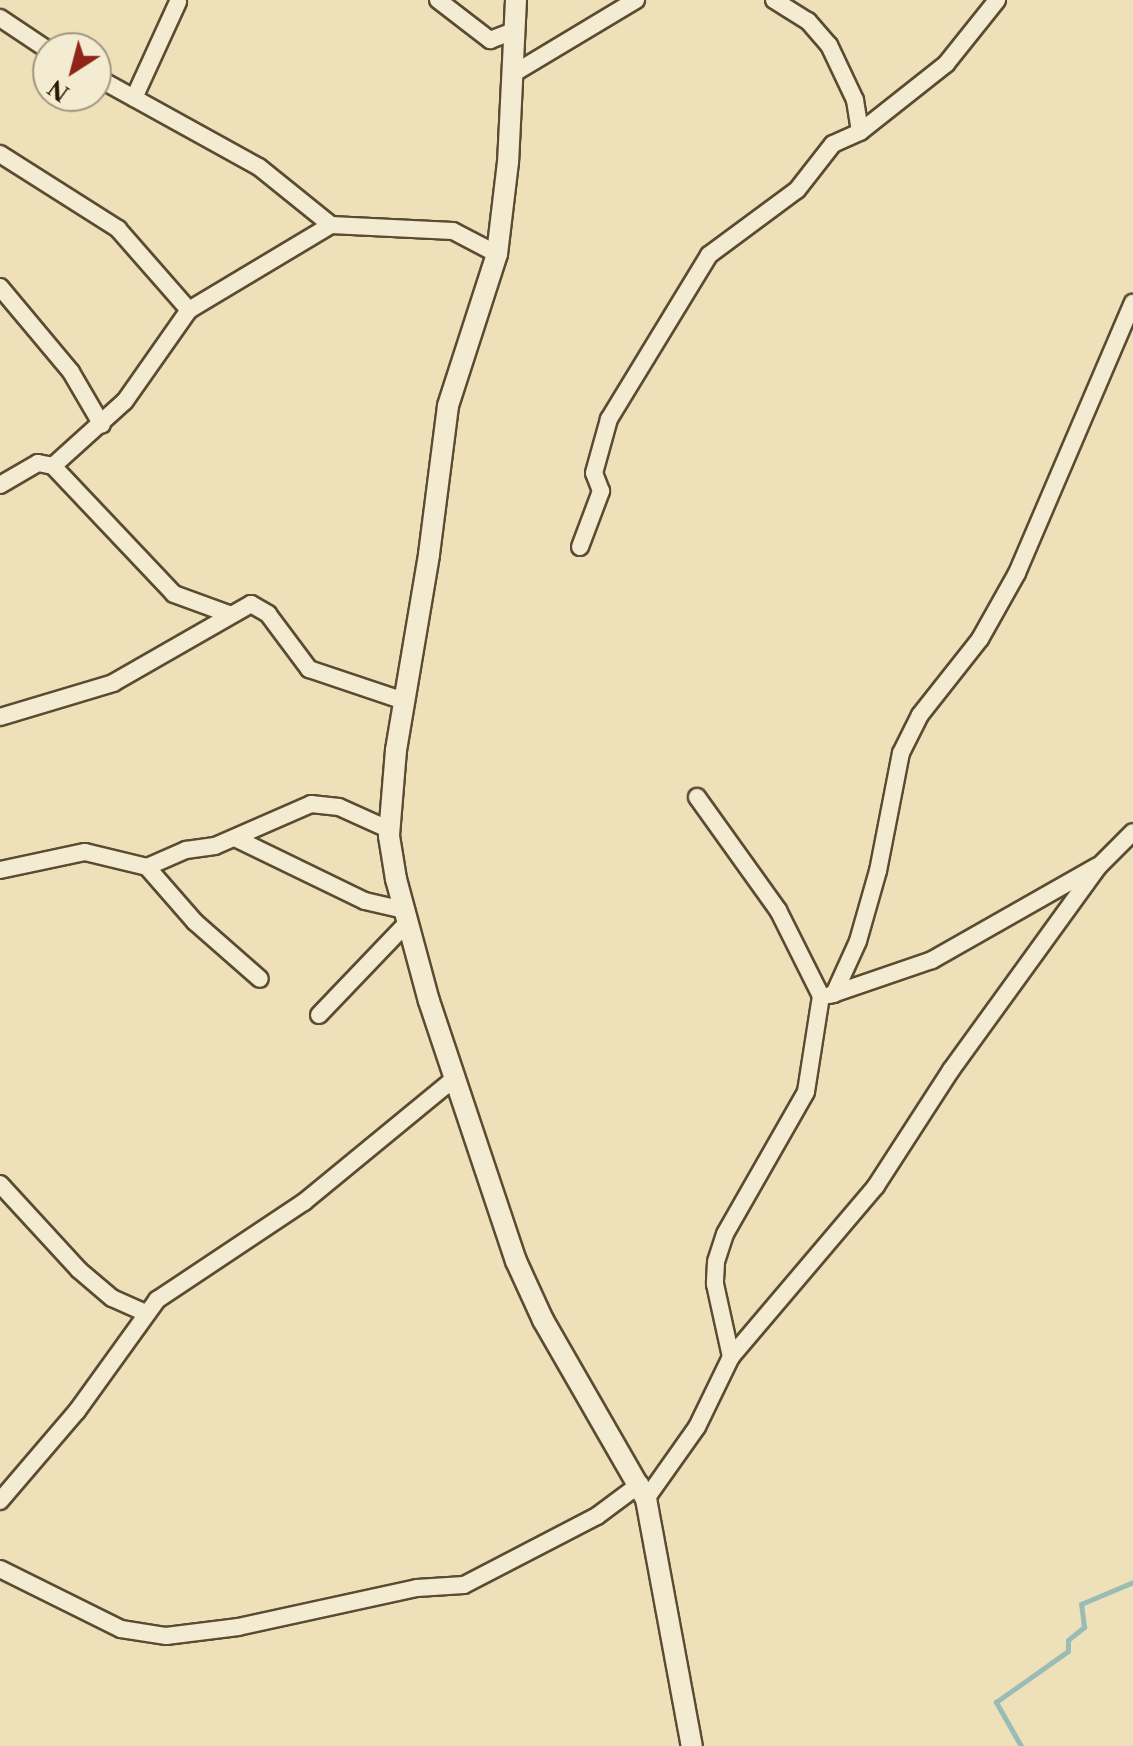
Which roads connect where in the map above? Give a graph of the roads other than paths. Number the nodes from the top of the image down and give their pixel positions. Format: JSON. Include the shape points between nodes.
{"nodes":[{"id":1,"x":438,"y":0,"type":"edge"},
{"id":2,"x":516,"y":0,"type":"edge"},
{"id":3,"x":636,"y":0,"type":"edge"},
{"id":4,"x":774,"y":0,"type":"edge"},
{"id":5,"x":997,"y":0,"type":"edge"},
{"id":6,"x":178,"y":2,"type":"dead end"},
{"id":7,"x":0,"y":18,"type":"edge"},
{"id":8,"x":514,"y":31,"type":"junction"},
{"id":9,"x":32,"y":39,"type":"edge"},
{"id":10,"x":511,"y":75,"type":"junction"},
{"id":11,"x":112,"y":86,"type":"edge"},
{"id":12,"x":134,"y":98,"type":"junction"},
{"id":13,"x":860,"y":132,"type":"junction"},
{"id":14,"x":0,"y":154,"type":"edge"},
{"id":15,"x":331,"y":225,"type":"junction"},
{"id":16,"x":497,"y":254,"type":"junction"},
{"id":17,"x":0,"y":287,"type":"edge"},
{"id":18,"x":1133,"y":303,"type":"edge"},
{"id":19,"x":189,"y":310,"type":"junction"},
{"id":20,"x":102,"y":425,"type":"junction"},
{"id":21,"x":53,"y":466,"type":"junction"},
{"id":22,"x":0,"y":485,"type":"edge"},
{"id":23,"x":580,"y":547,"type":"dead end"},
{"id":24,"x":229,"y":614,"type":"junction"},
{"id":25,"x":404,"y":701,"type":"junction"},
{"id":26,"x":0,"y":717,"type":"edge"},
{"id":27,"x":697,"y":797,"type":"dead end"},
{"id":28,"x":390,"y":830,"type":"junction"},
{"id":29,"x":1133,"y":832,"type":"edge"},
{"id":30,"x":235,"y":838,"type":"junction"},
{"id":31,"x":147,"y":867,"type":"junction"},
{"id":32,"x":1098,"y":867,"type":"junction"},
{"id":33,"x":0,"y":870,"type":"edge"},
{"id":34,"x":406,"y":917,"type":"junction"},
{"id":35,"x":260,"y":979,"type":"dead end"},
{"id":36,"x":828,"y":995,"type":"junction"},
{"id":37,"x":319,"y":1015,"type":"dead end"},
{"id":38,"x":455,"y":1078,"type":"junction"},
{"id":39,"x":0,"y":1184,"type":"edge"},
{"id":40,"x":146,"y":1313,"type":"junction"},
{"id":41,"x":731,"y":1357,"type":"junction"},
{"id":42,"x":643,"y":1491,"type":"junction"},
{"id":43,"x":0,"y":1501,"type":"edge"},
{"id":44,"x":0,"y":1569,"type":"edge"},
{"id":45,"x":692,"y":1746,"type":"edge"}],
"edges":[{"from":1,"to":8,"type":"street","via":[[490,40]]},
{"from":2,"to":8,"type":"street"},
{"from":3,"to":10,"type":"street"},
{"from":4,"to":13,"type":"street","via":[[808,21],[829,45],[855,100]]},
{"from":5,"to":13,"type":"street","via":[[957,54]]},
{"from":6,"to":12,"type":"street"},
{"from":7,"to":9,"type":"street"},
{"from":8,"to":10,"type":"street"},
{"from":10,"to":16,"type":"street"},
{"from":11,"to":12,"type":"street"},
{"from":12,"to":15,"type":"street","via":[[259,167]]},
{"from":13,"to":23,"type":"street","via":[[833,144],[797,190],[709,255],[609,419],[594,473],[601,491]]},
{"from":14,"to":19,"type":"street","via":[[118,229]]},
{"from":15,"to":16,"type":"street","via":[[439,229]]},
{"from":15,"to":19,"type":"street"},
{"from":16,"to":25,"type":"street","via":[[448,406]]},
{"from":17,"to":20,"type":"street","via":[[62,361]]},
{"from":18,"to":36,"type":"street","via":[[1017,573],[980,639],[920,715],[901,753],[858,941]]},
{"from":19,"to":20,"type":"street"},
{"from":20,"to":21,"type":"street"},
{"from":21,"to":22,"type":"street","via":[[38,463]]},
{"from":21,"to":24,"type":"street","via":[[174,594]]},
{"from":24,"to":25,"type":"street","via":[[251,604],[261,607],[309,669]]},
{"from":24,"to":26,"type":"street","via":[[113,683]]},
{"from":25,"to":28,"type":"street"},
{"from":27,"to":36,"type":"street","via":[[778,910]]},
{"from":28,"to":30,"type":"street","via":[[325,803],[287,813]]},
{"from":28,"to":34,"type":"street"},
{"from":29,"to":32,"type":"street"},
{"from":30,"to":31,"type":"street"},
{"from":30,"to":34,"type":"street"},
{"from":31,"to":33,"type":"street","via":[[85,852]]},
{"from":31,"to":35,"type":"street","via":[[195,922]]},
{"from":32,"to":36,"type":"street","via":[[932,960]]},
{"from":32,"to":41,"type":"street","via":[[951,1070],[876,1186]]},
{"from":34,"to":37,"type":"street"},
{"from":34,"to":38,"type":"street"},
{"from":36,"to":41,"type":"street","via":[[806,1092],[725,1234],[716,1262],[717,1299]]},
{"from":38,"to":40,"type":"street","via":[[304,1202],[183,1278]]},
{"from":38,"to":42,"type":"street","via":[[516,1261],[543,1320]]},
{"from":39,"to":40,"type":"street","via":[[79,1270],[112,1298]]},
{"from":40,"to":43,"type":"street","via":[[77,1411]]},
{"from":41,"to":42,"type":"street","via":[[697,1427]]},
{"from":42,"to":44,"type":"street","via":[[464,1585],[417,1588],[238,1627],[166,1636],[121,1629]]},
{"from":42,"to":45,"type":"street"}]}
